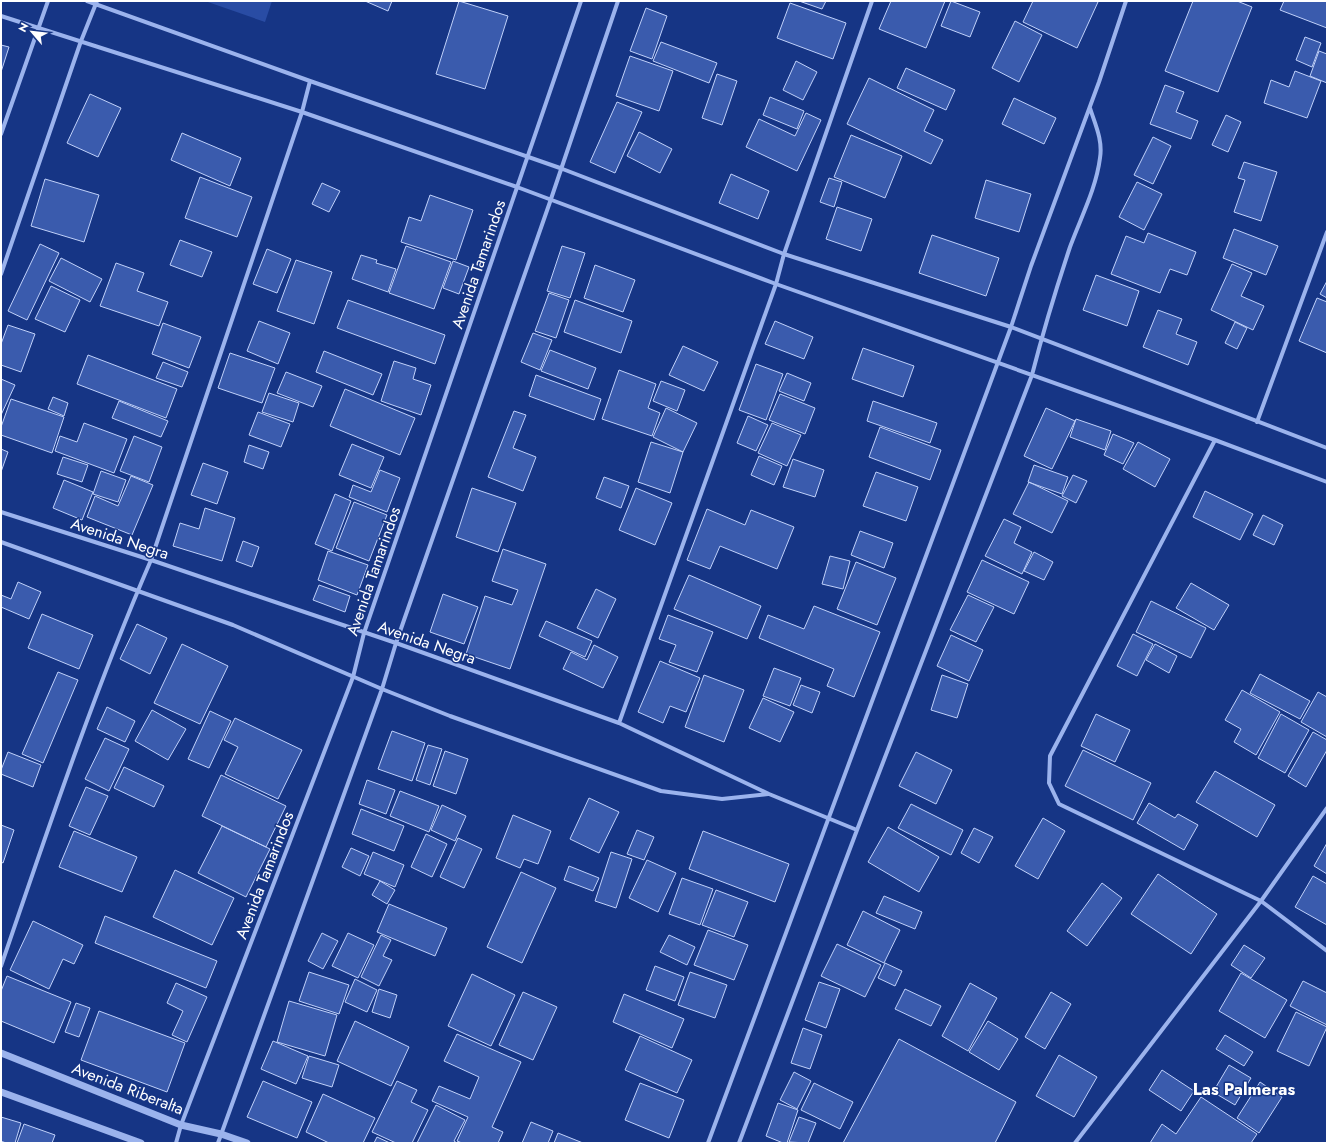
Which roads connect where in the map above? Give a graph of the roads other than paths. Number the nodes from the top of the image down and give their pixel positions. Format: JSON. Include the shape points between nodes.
{"nodes":[{"id":1,"x":48,"y":1,"type":"edge"},
{"id":2,"x":87,"y":1,"type":"edge"},
{"id":3,"x":581,"y":1,"type":"edge"},
{"id":4,"x":618,"y":1,"type":"edge"},
{"id":5,"x":872,"y":1,"type":"edge"},
{"id":6,"x":1126,"y":1,"type":"edge"},
{"id":7,"x":97,"y":3,"type":"edge"},
{"id":8,"x":1,"y":16,"type":"edge"},
{"id":9,"x":38,"y":28,"type":"junction"},
{"id":10,"x":82,"y":41,"type":"junction"},
{"id":11,"x":310,"y":81,"type":"junction"},
{"id":12,"x":1090,"y":108,"type":"junction"},
{"id":13,"x":302,"y":112,"type":"junction"},
{"id":14,"x":1,"y":134,"type":"edge"},
{"id":15,"x":527,"y":157,"type":"junction"},
{"id":16,"x":560,"y":168,"type":"junction"},
{"id":17,"x":517,"y":187,"type":"junction"},
{"id":18,"x":551,"y":199,"type":"junction"},
{"id":19,"x":1327,"y":232,"type":"edge"},
{"id":20,"x":784,"y":254,"type":"junction"},
{"id":21,"x":1,"y":274,"type":"edge"},
{"id":22,"x":776,"y":284,"type":"junction"},
{"id":23,"x":1011,"y":327,"type":"junction"},
{"id":24,"x":1042,"y":338,"type":"junction"},
{"id":25,"x":998,"y":363,"type":"junction"},
{"id":26,"x":1032,"y":375,"type":"junction"},
{"id":27,"x":1257,"y":422,"type":"junction"},
{"id":28,"x":1215,"y":440,"type":"junction"},
{"id":29,"x":1327,"y":448,"type":"edge"},
{"id":30,"x":1327,"y":482,"type":"edge"},
{"id":31,"x":1,"y":512,"type":"edge"},
{"id":32,"x":1,"y":542,"type":"edge"},
{"id":33,"x":151,"y":560,"type":"junction"},
{"id":34,"x":138,"y":590,"type":"junction"},
{"id":35,"x":364,"y":633,"type":"junction"},
{"id":36,"x":396,"y":643,"type":"junction"},
{"id":37,"x":353,"y":677,"type":"junction"},
{"id":38,"x":382,"y":689,"type":"junction"},
{"id":39,"x":619,"y":724,"type":"junction"},
{"id":40,"x":768,"y":794,"type":"junction"},
{"id":41,"x":1327,"y":808,"type":"edge"},
{"id":42,"x":828,"y":818,"type":"junction"},
{"id":43,"x":856,"y":830,"type":"junction"},
{"id":44,"x":1261,"y":901,"type":"junction"},
{"id":45,"x":1327,"y":952,"type":"edge"},
{"id":46,"x":1,"y":966,"type":"edge"},
{"id":47,"x":1,"y":1053,"type":"edge"},
{"id":48,"x":1,"y":1092,"type":"edge"},
{"id":49,"x":181,"y":1125,"type":"junction"},
{"id":50,"x":221,"y":1134,"type":"junction"},
{"id":51,"x":141,"y":1143,"type":"edge"},
{"id":52,"x":176,"y":1143,"type":"edge"},
{"id":53,"x":218,"y":1143,"type":"edge"},
{"id":54,"x":247,"y":1143,"type":"edge"},
{"id":55,"x":708,"y":1143,"type":"edge"},
{"id":56,"x":739,"y":1143,"type":"edge"},
{"id":57,"x":1075,"y":1143,"type":"edge"}],
"edges":[{"from":1,"to":9,"type":"street"},
{"from":2,"to":7,"type":"street"},
{"from":3,"to":15,"type":"street","name":"Avenida Tamarindos"},
{"from":4,"to":16,"type":"street"},
{"from":5,"to":20,"type":"street"},
{"from":6,"to":12,"type":"street"},
{"from":7,"to":10,"type":"street"},
{"from":7,"to":11,"type":"street"},
{"from":8,"to":9,"type":"street"},
{"from":9,"to":10,"type":"street"},
{"from":9,"to":14,"type":"street"},
{"from":10,"to":13,"type":"street"},
{"from":10,"to":21,"type":"street"},
{"from":11,"to":13,"type":"street"},
{"from":11,"to":15,"type":"street"},
{"from":12,"to":23,"type":"street"},
{"from":12,"to":24,"type":"street","via":[[1100,137],[1100,157],[1092,190]]},
{"from":13,"to":17,"type":"street"},
{"from":13,"to":33,"type":"street"},
{"from":15,"to":16,"type":"street"},
{"from":15,"to":17,"type":"street","name":"Avenida Tamarindos"},
{"from":16,"to":18,"type":"street"},
{"from":16,"to":20,"type":"street"},
{"from":17,"to":18,"type":"street"},
{"from":17,"to":35,"type":"street","name":"Avenida Tamarindos"},
{"from":18,"to":22,"type":"street"},
{"from":18,"to":36,"type":"street"},
{"from":19,"to":27,"type":"street"},
{"from":20,"to":22,"type":"street"},
{"from":20,"to":23,"type":"street"},
{"from":22,"to":25,"type":"street"},
{"from":22,"to":39,"type":"street"},
{"from":23,"to":24,"type":"street"},
{"from":23,"to":25,"type":"street"},
{"from":24,"to":26,"type":"street"},
{"from":24,"to":27,"type":"street"},
{"from":25,"to":26,"type":"street"},
{"from":25,"to":42,"type":"street"},
{"from":26,"to":28,"type":"street"},
{"from":26,"to":43,"type":"street"},
{"from":27,"to":29,"type":"street"},
{"from":28,"to":30,"type":"street"},
{"from":28,"to":44,"type":"street","via":[[1050,756],[1049,783],[1059,804]]},
{"from":31,"to":33,"type":"street","name":"Avenida Negra"},
{"from":32,"to":34,"type":"street","name":"Avenida Negra"},
{"from":33,"to":34,"type":"street"},
{"from":33,"to":35,"type":"street","name":"Avenida Negra"},
{"from":34,"to":37,"type":"street","name":"Avenida Negra","via":[[233,625]]},
{"from":34,"to":46,"type":"street","via":[[66,776]]},
{"from":35,"to":36,"type":"street","name":"Avenida Negra"},
{"from":35,"to":37,"type":"street","name":"Avenida Tamarindos"},
{"from":36,"to":38,"type":"street"},
{"from":36,"to":39,"type":"street","name":"Avenida Negra"},
{"from":37,"to":38,"type":"street","name":"Avenida Negra"},
{"from":37,"to":49,"type":"street","name":"Avenida Tamarindos"},
{"from":38,"to":40,"type":"street","name":"Avenida Negra","via":[[450,716],[661,791],[722,799]]},
{"from":38,"to":50,"type":"street"},
{"from":39,"to":40,"type":"street","name":"Avenida Negra"},
{"from":40,"to":42,"type":"street","name":"Avenida Negra"},
{"from":41,"to":44,"type":"street"},
{"from":42,"to":43,"type":"street","name":"Avenida Negra"},
{"from":42,"to":55,"type":"street"},
{"from":43,"to":56,"type":"street"},
{"from":44,"to":45,"type":"street"},
{"from":44,"to":57,"type":"street"},
{"from":47,"to":49,"type":"street","name":"Avenida Riberalta"},
{"from":48,"to":51,"type":"street"},
{"from":49,"to":50,"type":"street","name":"Avenida Riberalta"},
{"from":49,"to":52,"type":"street","name":"Avenida Tamarindos"},
{"from":50,"to":53,"type":"street"},
{"from":50,"to":54,"type":"street","name":"Avenida Riberalta"}]}
